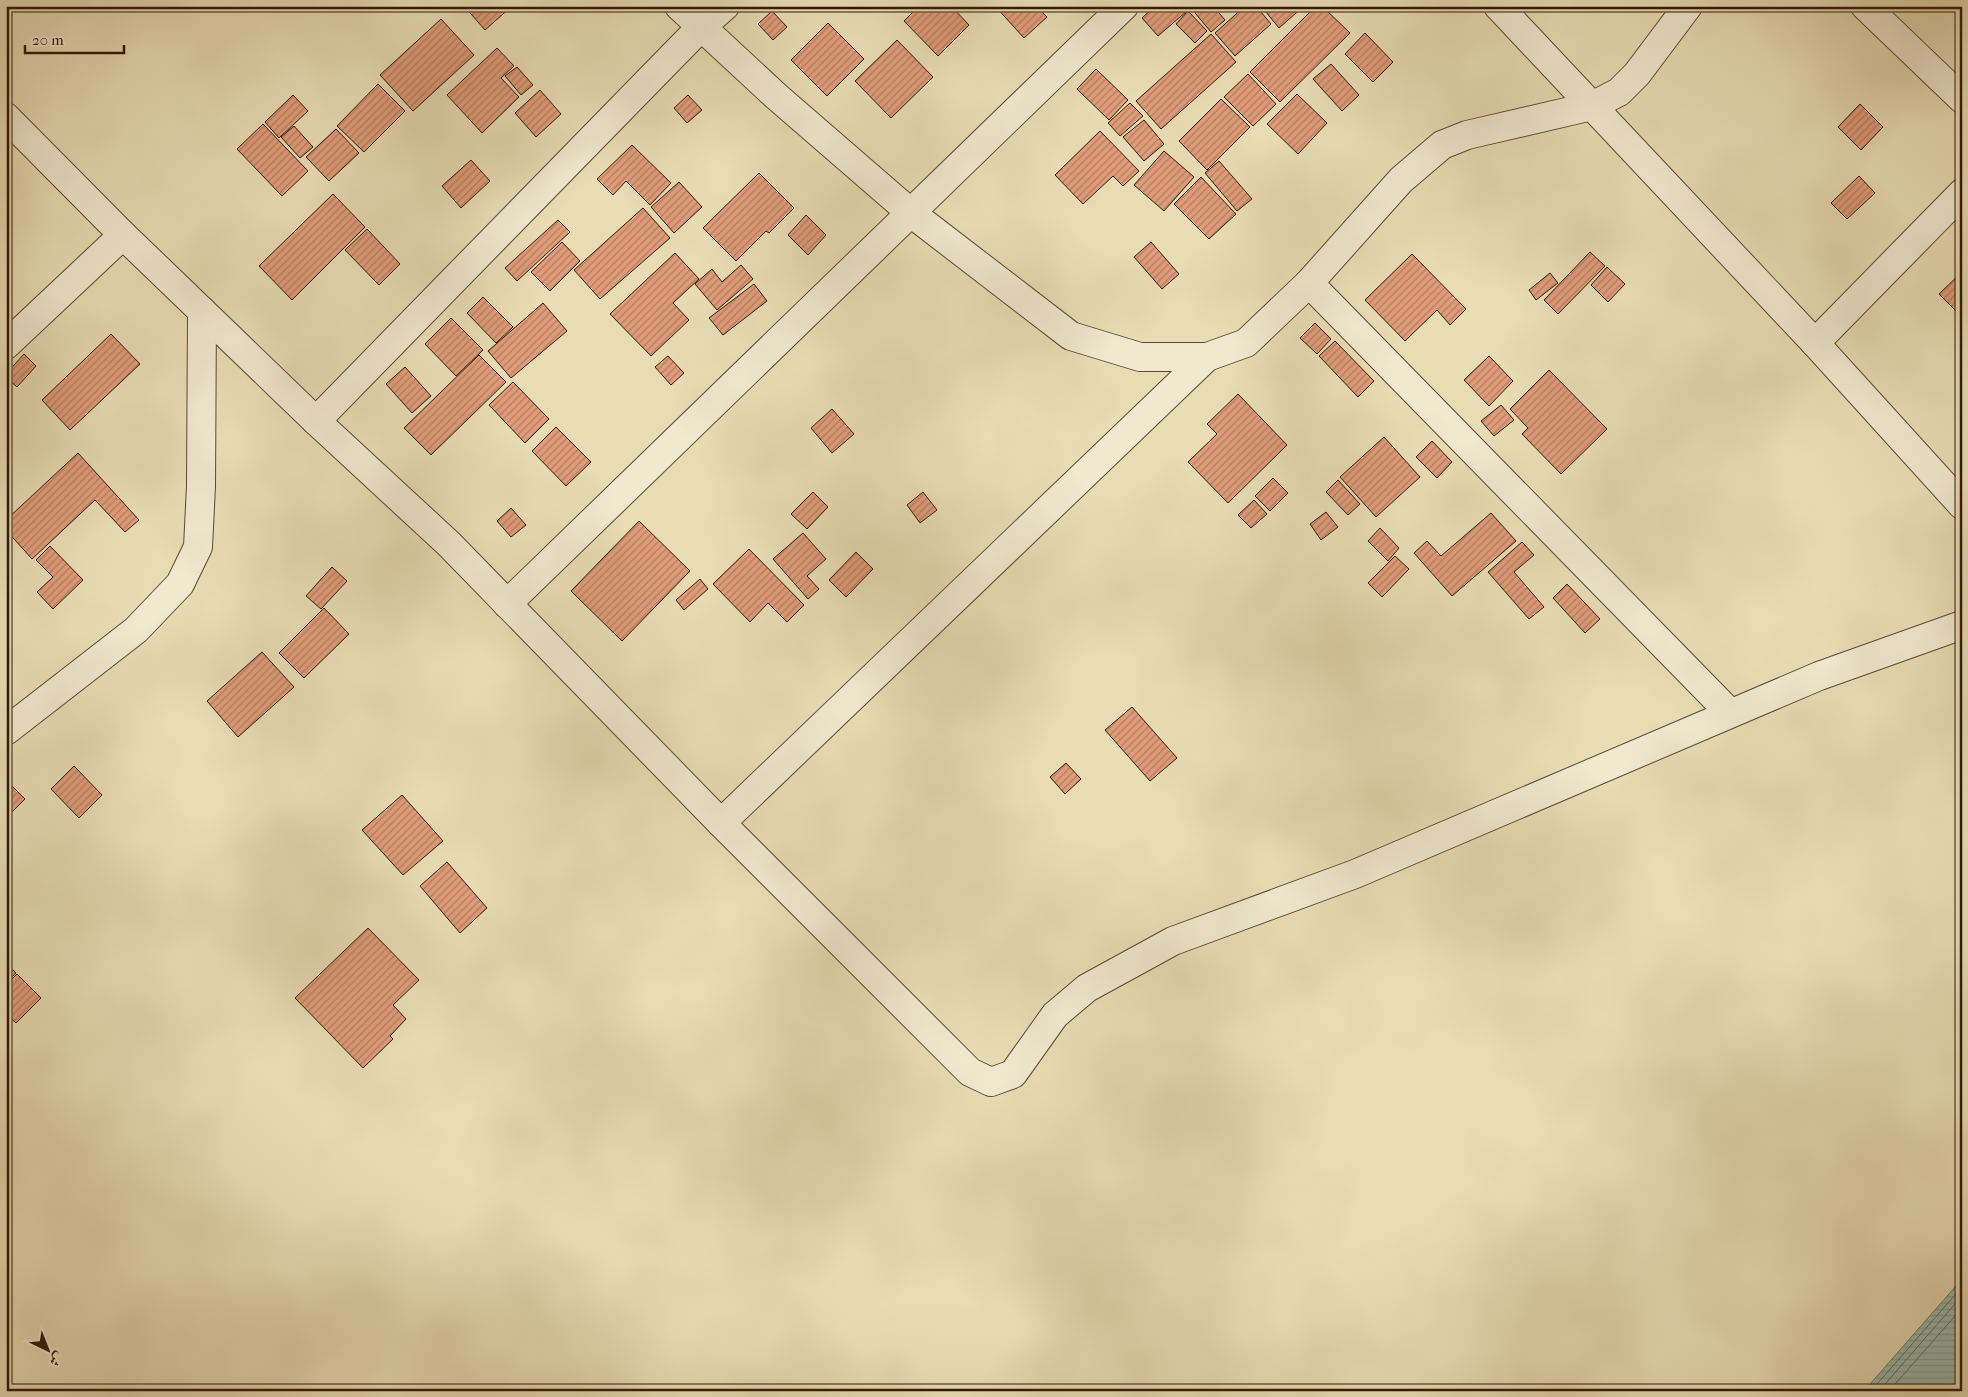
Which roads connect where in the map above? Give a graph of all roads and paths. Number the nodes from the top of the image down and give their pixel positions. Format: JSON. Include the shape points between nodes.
{"nodes":[{"id":1,"x":679,"y":6,"type":"edge"},
{"id":2,"x":725,"y":6,"type":"edge"},
{"id":3,"x":1124,"y":6,"type":"edge"},
{"id":4,"x":1498,"y":6,"type":"edge"},
{"id":5,"x":1688,"y":6,"type":"edge"},
{"id":6,"x":1865,"y":6,"type":"edge"},
{"id":7,"x":700,"y":28,"type":"junction"},
{"id":8,"x":1962,"y":100,"type":"edge"},
{"id":9,"x":1592,"y":106,"type":"junction"},
{"id":10,"x":6,"y":117,"type":"edge"},
{"id":11,"x":1962,"y":193,"type":"edge"},
{"id":12,"x":911,"y":213,"type":"junction"},
{"id":13,"x":123,"y":235,"type":"junction"},
{"id":14,"x":1309,"y":283,"type":"junction"},
{"id":15,"x":202,"y":311,"type":"junction"},
{"id":16,"x":1815,"y":344,"type":"junction"},
{"id":17,"x":6,"y":345,"type":"edge"},
{"id":18,"x":1207,"y":356,"type":"junction"},
{"id":19,"x":316,"y":421,"type":"junction"},
{"id":20,"x":1962,"y":505,"type":"edge"},
{"id":21,"x":507,"y":604,"type":"junction"},
{"id":22,"x":1962,"y":625,"type":"edge"},
{"id":23,"x":1730,"y":713,"type":"junction"},
{"id":24,"x":6,"y":731,"type":"edge"},
{"id":25,"x":721,"y":823,"type":"junction"}],
"edges":[{"from":1,"to":7,"type":"street"},
{"from":2,"to":7,"type":"street"},
{"from":3,"to":12,"type":"street"},
{"from":4,"to":9,"type":"street"},
{"from":5,"to":9,"type":"street","via":[[1637,74],[1619,92]]},
{"from":6,"to":8,"type":"street"},
{"from":7,"to":12,"type":"street"},
{"from":7,"to":19,"type":"street"},
{"from":9,"to":14,"type":"street","via":[[1467,135],[1442,145],[1401,180]]},
{"from":9,"to":16,"type":"street"},
{"from":10,"to":13,"type":"street"},
{"from":11,"to":16,"type":"street"},
{"from":12,"to":18,"type":"street","via":[[1071,336],[1140,357]]},
{"from":12,"to":21,"type":"street"},
{"from":13,"to":15,"type":"street"},
{"from":13,"to":17,"type":"street"},
{"from":14,"to":18,"type":"street","via":[[1246,343]]},
{"from":14,"to":23,"type":"street"},
{"from":15,"to":19,"type":"street"},
{"from":15,"to":24,"type":"street","via":[[202,486],[198,547],[180,584],[136,630]]},
{"from":16,"to":20,"type":"street"},
{"from":18,"to":25,"type":"street"},
{"from":19,"to":21,"type":"street","via":[[449,544]]},
{"from":21,"to":25,"type":"street"},
{"from":22,"to":23,"type":"street","via":[[1819,676]]},
{"from":23,"to":25,"type":"street","via":[[1355,874],[1172,941],[1088,988],[1055,1016],[1013,1074],[991,1082],[970,1072]]}]}
